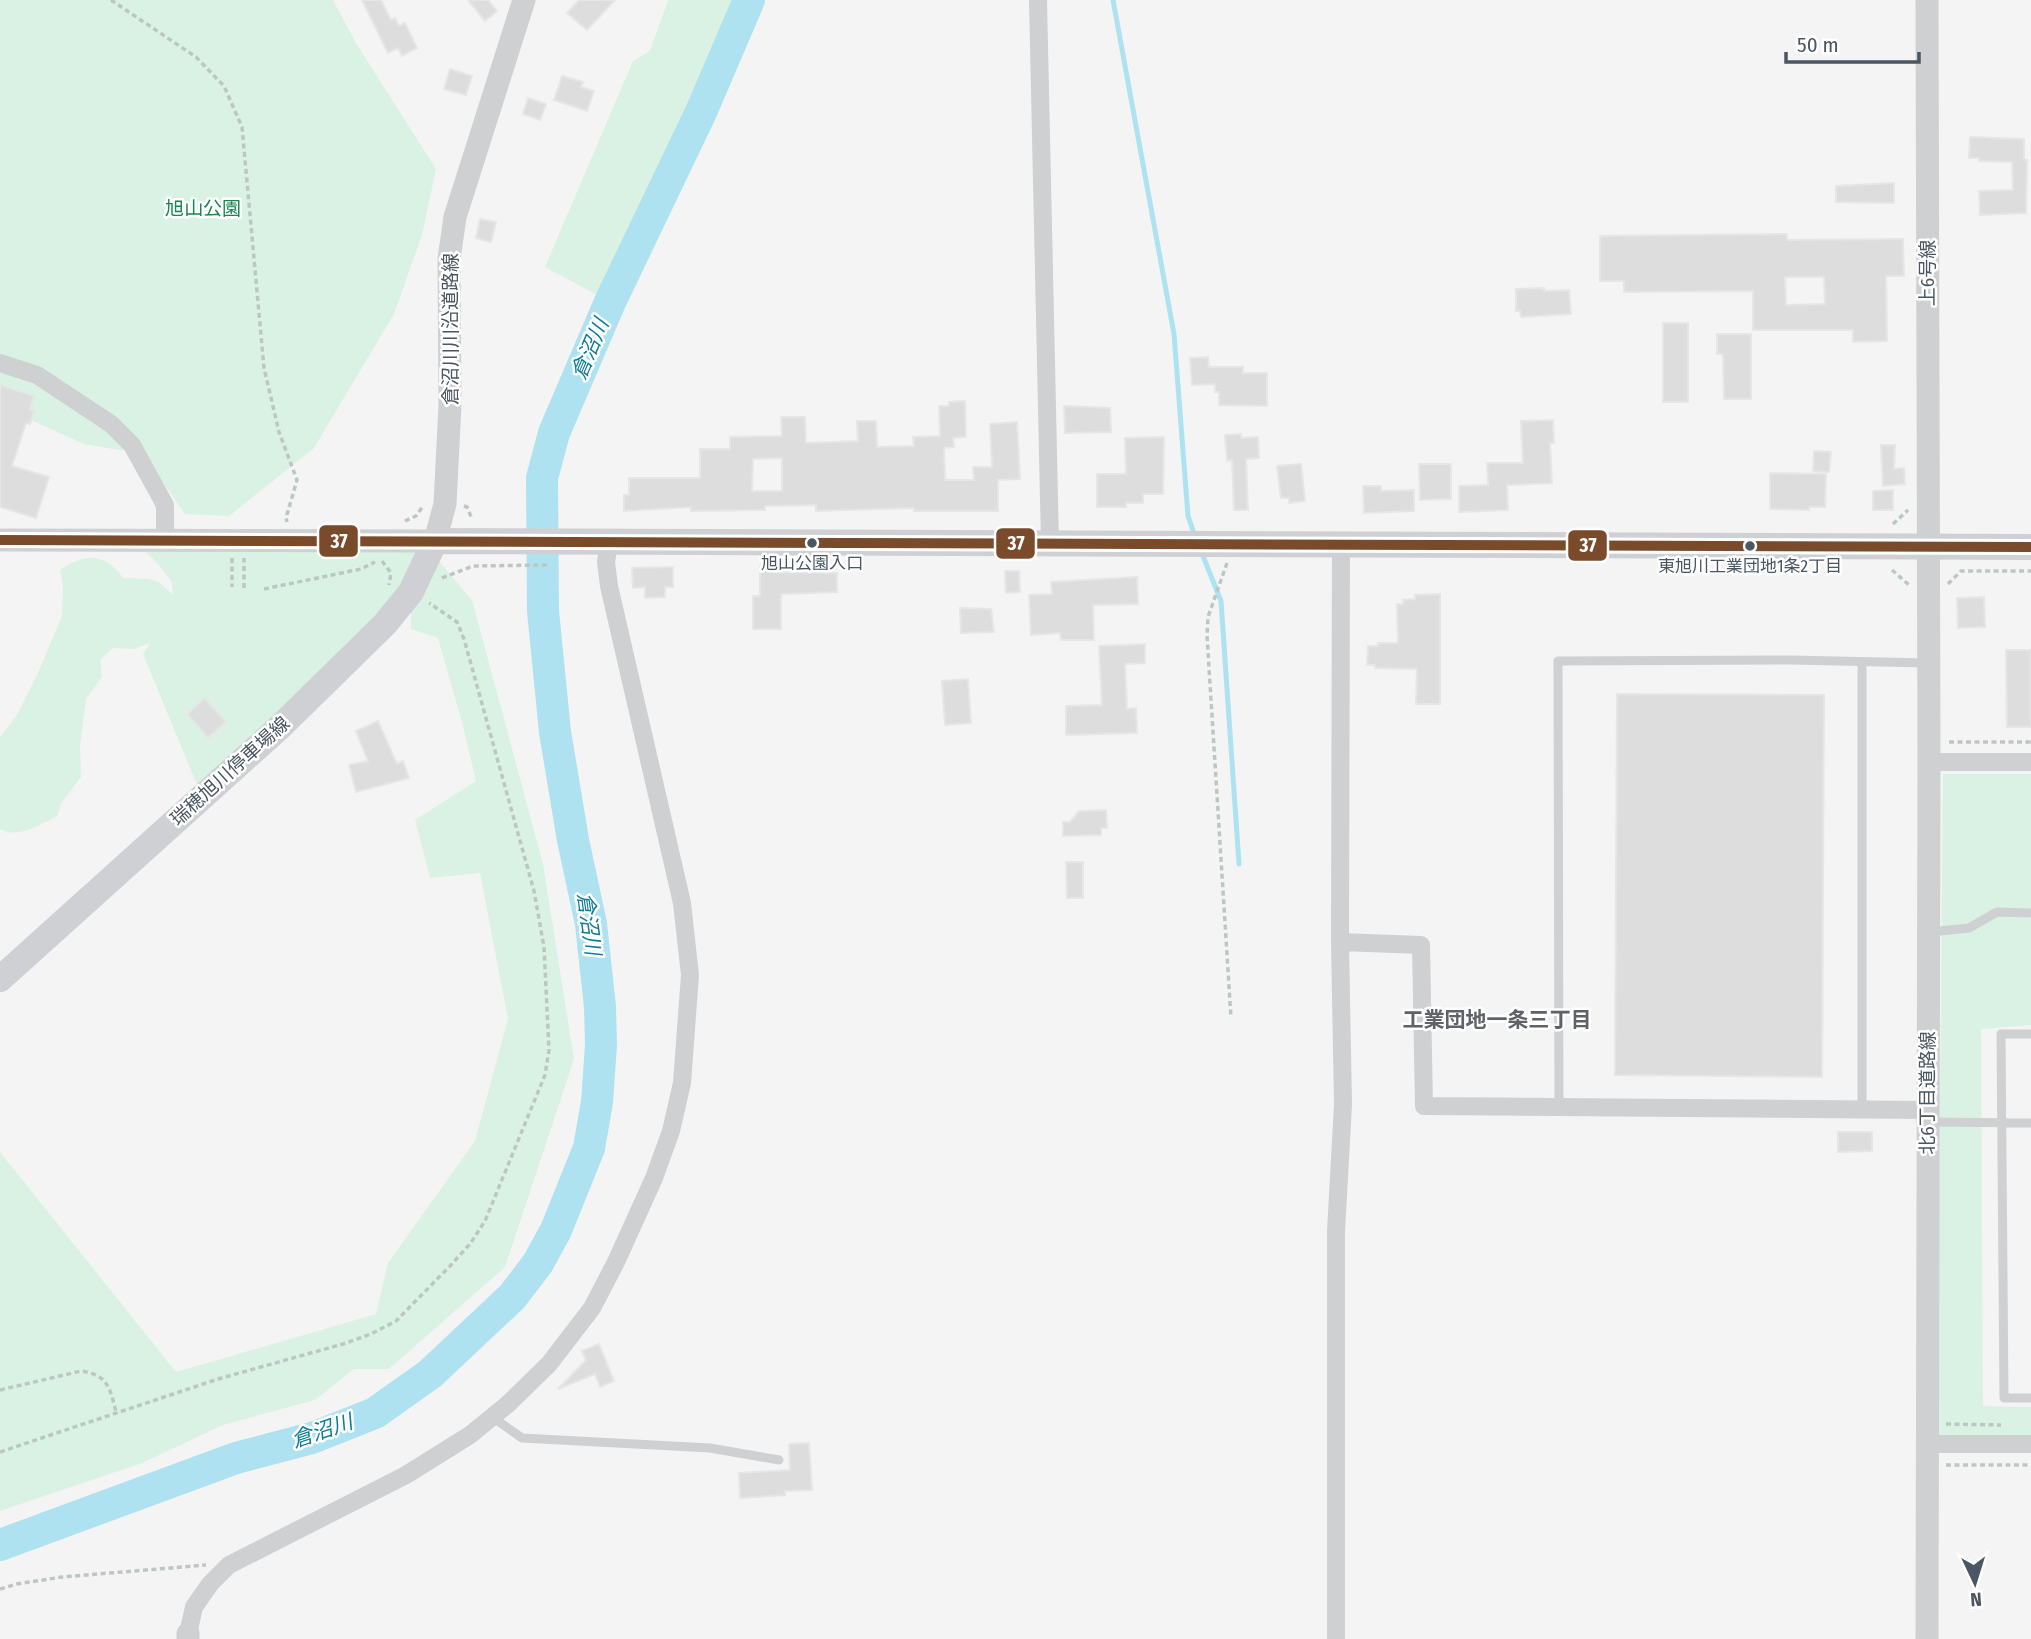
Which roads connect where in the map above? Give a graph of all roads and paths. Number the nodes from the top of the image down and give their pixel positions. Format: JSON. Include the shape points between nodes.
{"nodes":[{"id":1,"x":111,"y":0,"type":"edge"},
{"id":2,"x":524,"y":0,"type":"edge"},
{"id":3,"x":1038,"y":0,"type":"edge"},
{"id":4,"x":1927,"y":0,"type":"edge"},
{"id":5,"x":0,"y":363,"type":"edge"},
{"id":6,"x":1927,"y":508,"type":"junction"},
{"id":7,"x":1892,"y":525,"type":"dead end"},
{"id":8,"x":0,"y":540,"type":"edge"},
{"id":9,"x":165,"y":541,"type":"junction"},
{"id":10,"x":238,"y":541,"type":"junction"},
{"id":11,"x":291,"y":541,"type":"junction"},
{"id":12,"x":435,"y":541,"type":"junction"},
{"id":13,"x":609,"y":543,"type":"junction"},
{"id":14,"x":1050,"y":544,"type":"junction"},
{"id":15,"x":1210,"y":545,"type":"junction"},
{"id":16,"x":1342,"y":545,"type":"junction"},
{"id":17,"x":1927,"y":547,"type":"junction"},
{"id":18,"x":2031,"y":547,"type":"edge"},
{"id":19,"x":473,"y":554,"type":"junction"},
{"id":20,"x":380,"y":559,"type":"dead end"},
{"id":21,"x":554,"y":565,"type":"dead end"},
{"id":22,"x":232,"y":587,"type":"dead end"},
{"id":23,"x":244,"y":587,"type":"dead end"},
{"id":24,"x":264,"y":589,"type":"dead end"},
{"id":25,"x":411,"y":592,"type":"junction"},
{"id":26,"x":1862,"y":662,"type":"junction"},
{"id":27,"x":1928,"y":663,"type":"junction"},
{"id":28,"x":1949,"y":742,"type":"dead end"},
{"id":29,"x":2031,"y":742,"type":"edge"},
{"id":30,"x":1929,"y":762,"type":"junction"},
{"id":31,"x":2031,"y":762,"type":"edge"},
{"id":32,"x":2031,"y":913,"type":"edge"},
{"id":33,"x":1928,"y":932,"type":"junction"},
{"id":34,"x":1340,"y":942,"type":"junction"},
{"id":35,"x":0,"y":979,"type":"edge"},
{"id":36,"x":1231,"y":1018,"type":"dead end"},
{"id":37,"x":2031,"y":1034,"type":"edge"},
{"id":38,"x":1559,"y":1107,"type":"junction"},
{"id":39,"x":1861,"y":1110,"type":"junction"},
{"id":40,"x":1927,"y":1116,"type":"junction"},
{"id":41,"x":2001,"y":1122,"type":"junction"},
{"id":42,"x":2031,"y":1123,"type":"edge"},
{"id":43,"x":0,"y":1390,"type":"edge"},
{"id":44,"x":2031,"y":1398,"type":"edge"},
{"id":45,"x":117,"y":1412,"type":"junction"},
{"id":46,"x":492,"y":1417,"type":"junction"},
{"id":47,"x":1944,"y":1424,"type":"dead end"},
{"id":48,"x":2006,"y":1425,"type":"dead end"},
{"id":49,"x":1927,"y":1444,"type":"junction"},
{"id":50,"x":2031,"y":1444,"type":"edge"},
{"id":51,"x":0,"y":1452,"type":"edge"},
{"id":52,"x":779,"y":1460,"type":"dead end"},
{"id":53,"x":1943,"y":1465,"type":"dead end"},
{"id":54,"x":2031,"y":1465,"type":"edge"},
{"id":55,"x":229,"y":1565,"type":"junction"},
{"id":56,"x":0,"y":1589,"type":"edge"},
{"id":57,"x":188,"y":1636,"type":"edge"},
{"id":58,"x":1336,"y":1639,"type":"edge"},
{"id":59,"x":1927,"y":1639,"type":"edge"}],
"edges":[{"from":1,"to":11,"type":"path","via":[[196,57],[224,86],[242,127],[264,368],[279,432],[297,480],[286,518]]},
{"from":2,"to":12,"type":"street","name":"倉沼川川沿道路線","via":[[455,217],[449,259],[445,504]]},
{"from":3,"to":14,"type":"street"},
{"from":4,"to":6,"type":"street","name":"上6号線"},
{"from":5,"to":9,"type":"street","via":[[37,375],[111,425],[132,445],[165,505]]},
{"from":6,"to":7,"type":"path","via":[[1912,506]]},
{"from":6,"to":17,"type":"street","name":"上6号線"},
{"from":8,"to":9,"type":"street"},
{"from":9,"to":10,"type":"street"},
{"from":10,"to":11,"type":"street"},
{"from":10,"to":22,"type":"path"},
{"from":10,"to":23,"type":"path"},
{"from":11,"to":12,"type":"street"},
{"from":12,"to":19,"type":"main road"},
{"from":12,"to":25,"type":"main road","name":"瑞穂旭川停車場線"},
{"from":13,"to":14,"type":"main road"},
{"from":13,"to":19,"type":"main road"},
{"from":13,"to":46,"type":"street","via":[[609,586],[682,903],[690,975],[682,1083],[654,1178],[592,1308],[549,1364]]},
{"from":14,"to":15,"type":"main road"},
{"from":15,"to":16,"type":"main road"},
{"from":15,"to":36,"type":"path","via":[[1207,636]]},
{"from":16,"to":17,"type":"main road"},
{"from":16,"to":34,"type":"street"},
{"from":17,"to":18,"type":"main road"},
{"from":17,"to":27,"type":"street","name":"北6丁目道路線"},
{"from":19,"to":21,"type":"path"},
{"from":20,"to":24,"type":"path","via":[[361,569]]},
{"from":25,"to":35,"type":"main road","name":"瑞穂旭川停車場線","via":[[385,624],[281,726]]},
{"from":25,"to":45,"type":"path","via":[[457,622],[515,822],[544,947],[549,1050],[545,1075],[485,1221],[452,1265],[396,1321],[343,1344]]},
{"from":26,"to":27,"type":"lane"},
{"from":26,"to":38,"type":"lane","via":[[1558,661]]},
{"from":26,"to":39,"type":"lane"},
{"from":27,"to":30,"type":"street","name":"北6丁目道路線"},
{"from":28,"to":29,"type":"path"},
{"from":30,"to":31,"type":"street"},
{"from":30,"to":33,"type":"street","name":"北6丁目道路線"},
{"from":32,"to":33,"type":"lane","via":[[1997,912],[1969,928]]},
{"from":33,"to":40,"type":"street","name":"北6丁目道路線"},
{"from":34,"to":38,"type":"street","via":[[1421,945],[1424,1106]]},
{"from":34,"to":58,"type":"street","via":[[1343,1105],[1335,1231]]},
{"from":37,"to":41,"type":"lane","via":[[2001,1034]]},
{"from":38,"to":39,"type":"street"},
{"from":39,"to":40,"type":"street"},
{"from":40,"to":41,"type":"lane"},
{"from":40,"to":49,"type":"street","name":"北6丁目道路線"},
{"from":41,"to":42,"type":"lane"},
{"from":41,"to":44,"type":"lane","via":[[2004,1398]]},
{"from":43,"to":45,"type":"path","via":[[92,1372],[105,1381]]},
{"from":45,"to":51,"type":"path"},
{"from":46,"to":52,"type":"lane","via":[[522,1438],[710,1448]]},
{"from":46,"to":55,"type":"street","via":[[406,1475]]},
{"from":47,"to":48,"type":"path"},
{"from":49,"to":50,"type":"street"},
{"from":49,"to":59,"type":"street","name":"北6丁目道路線"},
{"from":53,"to":54,"type":"path"},
{"from":55,"to":56,"type":"path","via":[[62,1577]]},
{"from":55,"to":57,"type":"street","via":[[194,1607]]}]}
